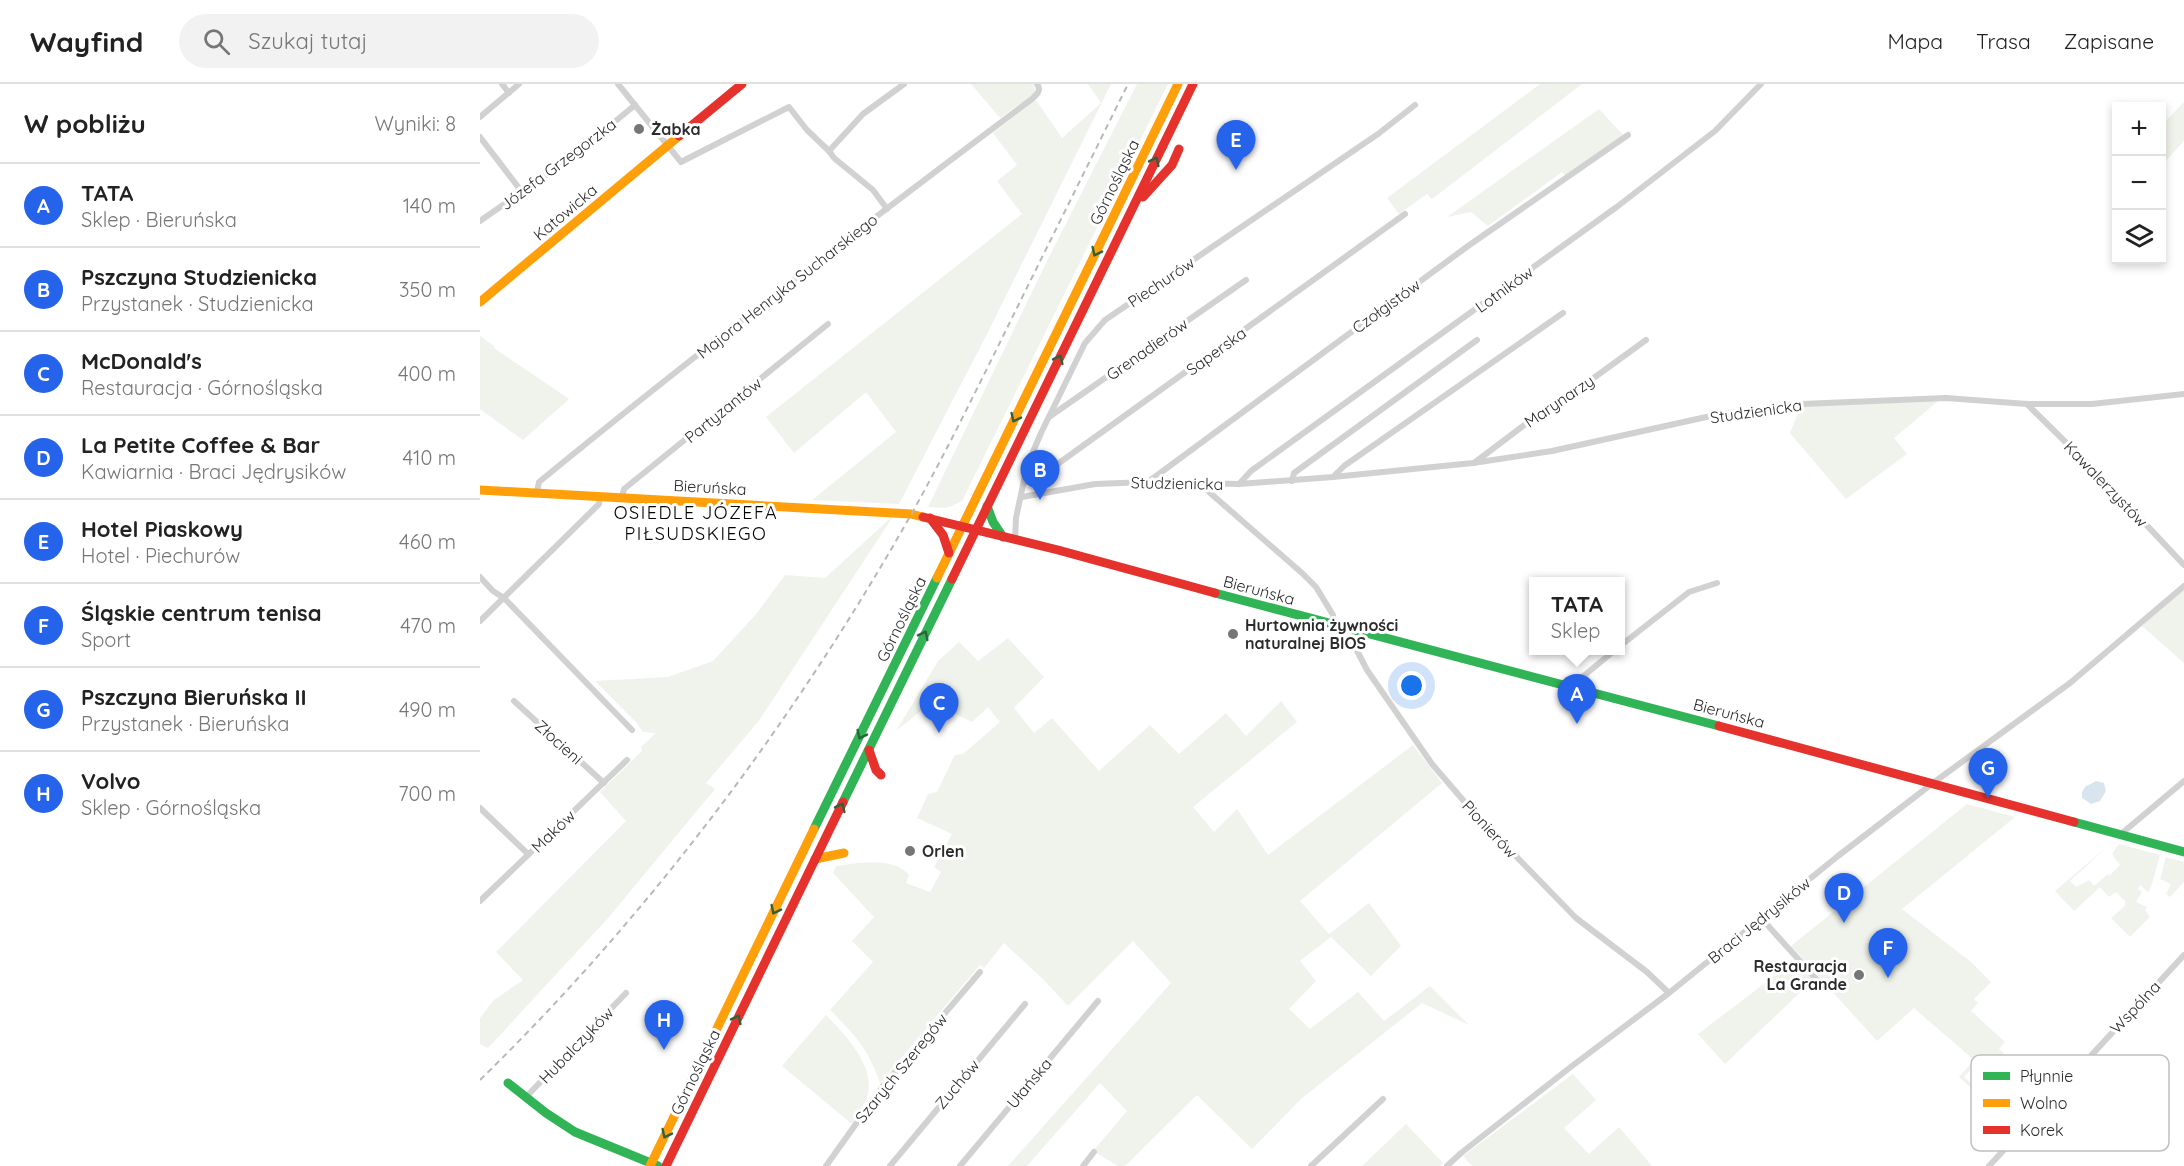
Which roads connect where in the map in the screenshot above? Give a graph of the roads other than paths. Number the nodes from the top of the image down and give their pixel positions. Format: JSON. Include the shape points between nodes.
{"nodes":[{"id":1,"x":502,"y":84,"type":"edge"},
{"id":2,"x":519,"y":84,"type":"edge"},
{"id":3,"x":618,"y":84,"type":"edge"},
{"id":4,"x":742,"y":84,"type":"edge"},
{"id":5,"x":904,"y":84,"type":"edge"},
{"id":6,"x":1037,"y":84,"type":"edge"},
{"id":7,"x":1178,"y":84,"type":"edge"},
{"id":8,"x":1192,"y":84,"type":"edge"},
{"id":9,"x":1761,"y":84,"type":"edge"},
{"id":10,"x":509,"y":93,"type":"junction"},
{"id":11,"x":635,"y":105,"type":"junction"},
{"id":12,"x":1415,"y":105,"type":"dead end"},
{"id":13,"x":480,"y":117,"type":"edge"},
{"id":14,"x":1628,"y":135,"type":"dead end"},
{"id":15,"x":480,"y":137,"type":"edge"},
{"id":16,"x":669,"y":146,"type":"junction"},
{"id":17,"x":1179,"y":149,"type":"dead end"},
{"id":18,"x":829,"y":151,"type":"junction"},
{"id":19,"x":522,"y":192,"type":"junction"},
{"id":20,"x":887,"y":209,"type":"junction"},
{"id":21,"x":1130,"y":213,"type":"junction"},
{"id":22,"x":1405,"y":214,"type":"dead end"},
{"id":23,"x":480,"y":221,"type":"edge"},
{"id":24,"x":1246,"y":280,"type":"dead end"},
{"id":25,"x":480,"y":302,"type":"edge"},
{"id":26,"x":1563,"y":313,"type":"dead end"},
{"id":27,"x":828,"y":324,"type":"dead end"},
{"id":28,"x":1477,"y":340,"type":"dead end"},
{"id":29,"x":1646,"y":340,"type":"dead end"},
{"id":30,"x":2184,"y":394,"type":"edge"},
{"id":31,"x":2027,"y":404,"type":"junction"},
{"id":32,"x":1048,"y":417,"type":"junction"},
{"id":33,"x":1473,"y":463,"type":"junction"},
{"id":34,"x":1333,"y":477,"type":"junction"},
{"id":35,"x":1292,"y":480,"type":"junction"},
{"id":36,"x":1024,"y":482,"type":"junction"},
{"id":37,"x":1148,"y":482,"type":"junction"},
{"id":38,"x":1239,"y":484,"type":"junction"},
{"id":39,"x":1201,"y":485,"type":"junction"},
{"id":40,"x":480,"y":490,"type":"edge"},
{"id":41,"x":537,"y":492,"type":"junction"},
{"id":42,"x":600,"y":496,"type":"junction"},
{"id":43,"x":622,"y":497,"type":"junction"},
{"id":44,"x":1022,"y":497,"type":"junction"},
{"id":45,"x":987,"y":506,"type":"junction"},
{"id":46,"x":930,"y":518,"type":"junction"},
{"id":47,"x":962,"y":527,"type":"junction"},
{"id":48,"x":975,"y":530,"type":"junction"},
{"id":49,"x":1003,"y":537,"type":"junction"},
{"id":50,"x":1015,"y":540,"type":"junction"},
{"id":51,"x":949,"y":553,"type":"junction"},
{"id":52,"x":2184,"y":566,"type":"edge"},
{"id":53,"x":480,"y":577,"type":"edge"},
{"id":54,"x":1717,"y":583,"type":"dead end"},
{"id":55,"x":2184,"y":586,"type":"edge"},
{"id":56,"x":504,"y":598,"type":"junction"},
{"id":57,"x":480,"y":621,"type":"edge"},
{"id":58,"x":1332,"y":625,"type":"junction"},
{"id":59,"x":1353,"y":631,"type":"junction"},
{"id":60,"x":1625,"y":642,"type":"edge"},
{"id":61,"x":1610,"y":655,"type":"edge"},
{"id":62,"x":1578,"y":689,"type":"junction"},
{"id":63,"x":514,"y":701,"type":"dead end"},
{"id":64,"x":632,"y":729,"type":"dead end"},
{"id":65,"x":869,"y":750,"type":"junction"},
{"id":66,"x":627,"y":760,"type":"dead end"},
{"id":67,"x":881,"y":775,"type":"dead end"},
{"id":68,"x":2184,"y":781,"type":"edge"},
{"id":69,"x":604,"y":783,"type":"junction"},
{"id":70,"x":1933,"y":783,"type":"junction"},
{"id":71,"x":480,"y":808,"type":"edge"},
{"id":72,"x":2121,"y":834,"type":"junction"},
{"id":73,"x":2184,"y":852,"type":"edge"},
{"id":74,"x":844,"y":853,"type":"dead end"},
{"id":75,"x":528,"y":854,"type":"junction"},
{"id":76,"x":815,"y":859,"type":"junction"},
{"id":77,"x":480,"y":901,"type":"edge"},
{"id":78,"x":1762,"y":919,"type":"junction"},
{"id":79,"x":2184,"y":955,"type":"edge"},
{"id":80,"x":980,"y":972,"type":"dead end"},
{"id":81,"x":1817,"y":980,"type":"dead end"},
{"id":82,"x":626,"y":993,"type":"dead end"},
{"id":83,"x":1669,"y":993,"type":"junction"},
{"id":84,"x":1098,"y":1001,"type":"dead end"},
{"id":85,"x":1025,"y":1004,"type":"dead end"},
{"id":86,"x":2092,"y":1055,"type":"edge"},
{"id":87,"x":508,"y":1083,"type":"dead end"},
{"id":88,"x":526,"y":1097,"type":"junction"},
{"id":89,"x":1383,"y":1099,"type":"dead end"},
{"id":90,"x":2003,"y":1151,"type":"edge"},
{"id":91,"x":1094,"y":1152,"type":"dead end"},
{"id":92,"x":653,"y":1165,"type":"edge"},
{"id":93,"x":666,"y":1166,"type":"edge"},
{"id":94,"x":826,"y":1166,"type":"edge"},
{"id":95,"x":890,"y":1166,"type":"edge"},
{"id":96,"x":960,"y":1166,"type":"edge"},
{"id":97,"x":1083,"y":1166,"type":"edge"},
{"id":98,"x":1311,"y":1166,"type":"edge"},
{"id":99,"x":1447,"y":1166,"type":"edge"},
{"id":100,"x":1989,"y":1166,"type":"edge"}],
"edges":[{"from":1,"to":10,"type":"street"},
{"from":2,"to":10,"type":"street"},
{"from":3,"to":11,"type":"street"},
{"from":4,"to":16,"type":"main road","name":"Katowicka"},
{"from":5,"to":18,"type":"street","via":[[862,114]]},
{"from":6,"to":20,"type":"street","name":"Majora Henryka Sucharskiego","via":[[1038,93],[1032,99]]},
{"from":7,"to":47,"type":"main road","name":"Górnośląska","one_way":true},
{"from":21,"to":8,"type":"main road","name":"Górnośląska","one_way":true},
{"from":9,"to":38,"type":"street","name":"Lotników","via":[[1715,131],[1618,206],[1251,471]]},
{"from":10,"to":13,"type":"street"},
{"from":11,"to":16,"type":"street"},
{"from":11,"to":19,"type":"street","name":"Józefa Grzegorzka"},
{"from":12,"to":32,"type":"street","name":"Piechurów","via":[[1350,154],[1105,320],[1084,343]]},
{"from":14,"to":37,"type":"street","name":"Czołgistów","via":[[1468,246]]},
{"from":15,"to":19,"type":"street"},
{"from":16,"to":18,"type":"street","via":[[681,162],[789,106]]},
{"from":16,"to":25,"type":"main road","name":"Katowicka"},
{"from":17,"to":21,"type":"main road","via":[[1172,165]]},
{"from":18,"to":20,"type":"street","via":[[873,190]]},
{"from":19,"to":23,"type":"street","name":"Józefa Grzegorzka"},
{"from":20,"to":41,"type":"street","name":"Majora Henryka Sucharskiego","via":[[604,429],[539,482]]},
{"from":45,"to":21,"type":"main road","name":"Górnośląska","one_way":true},
{"from":22,"to":36,"type":"street","name":"Saperska","via":[[1034,481]]},
{"from":24,"to":32,"type":"street","name":"Grenadierów"},
{"from":26,"to":34,"type":"street"},
{"from":27,"to":43,"type":"street","name":"Partyzantów","via":[[624,489]]},
{"from":28,"to":35,"type":"street","name":"Lotników","via":[[1294,473]]},
{"from":29,"to":33,"type":"street","name":"Marynarzy"},
{"from":30,"to":31,"type":"street","name":"Studzienicka","via":[[2092,404]]},
{"from":31,"to":33,"type":"street","name":"Studzienicka","via":[[1946,398],[1802,404],[1720,414],[1552,451]]},
{"from":31,"to":52,"type":"street","name":"Kawalerzystów"},
{"from":32,"to":36,"type":"street","name":"Piechurów"},
{"from":33,"to":34,"type":"street","name":"Studzienicka"},
{"from":34,"to":35,"type":"street","name":"Studzienicka"},
{"from":35,"to":38,"type":"street","name":"Studzienicka"},
{"from":36,"to":44,"type":"street","name":"Piechurów"},
{"from":37,"to":39,"type":"street","name":"Studzienicka"},
{"from":37,"to":44,"type":"street","name":"Studzienicka","via":[[1095,483]]},
{"from":38,"to":39,"type":"street","name":"Studzienicka"},
{"from":39,"to":58,"type":"street","via":[[1316,587],[1333,615]]},
{"from":40,"to":41,"type":"main road","name":"Bieruńska"},
{"from":41,"to":42,"type":"main road","name":"Bieruńska"},
{"from":42,"to":43,"type":"main road","name":"Bieruńska"},
{"from":42,"to":56,"type":"street","via":[[600,504]]},
{"from":43,"to":46,"type":"main road","name":"Bieruńska","via":[[878,511]]},
{"from":44,"to":50,"type":"street","name":"Piechurów"},
{"from":45,"to":48,"type":"main road","name":"Górnośląska"},
{"from":45,"to":49,"type":"main road"},
{"from":46,"to":47,"type":"main road","name":"Bieruńska"},
{"from":46,"to":51,"type":"main road","via":[[943,535]]},
{"from":47,"to":48,"type":"main road","name":"Bieruńska"},
{"from":47,"to":51,"type":"main road","name":"Górnośląska"},
{"from":48,"to":49,"type":"main road","name":"Bieruńska"},
{"from":65,"to":48,"type":"main road","name":"Górnośląska","one_way":true},
{"from":49,"to":50,"type":"main road","name":"Bieruńska"},
{"from":50,"to":58,"type":"main road","name":"Bieruńska"},
{"from":51,"to":92,"type":"main road","name":"Górnośląska","one_way":true},
{"from":53,"to":56,"type":"street"},
{"from":54,"to":60,"type":"street","via":[[1689,592]]},
{"from":55,"to":70,"type":"street","name":"Braci Jędrysików","via":[[2070,683]]},
{"from":56,"to":57,"type":"street"},
{"from":56,"to":64,"type":"street"},
{"from":58,"to":59,"type":"main road","name":"Bieruńska"},
{"from":59,"to":62,"type":"main road","name":"Bieruńska"},
{"from":59,"to":83,"type":"street","name":"Pionierów","via":[[1352,641],[1383,696],[1431,764],[1576,918]]},
{"from":61,"to":62,"type":"street","via":[[1580,679]]},
{"from":62,"to":70,"type":"main road","name":"Bieruńska"},
{"from":63,"to":69,"type":"street","name":"Złocieni"},
{"from":65,"to":67,"type":"main road"},
{"from":76,"to":65,"type":"main road","name":"Górnośląska","one_way":true},
{"from":66,"to":69,"type":"street","name":"Maków"},
{"from":68,"to":72,"type":"street"},
{"from":69,"to":75,"type":"street","name":"Maków"},
{"from":70,"to":72,"type":"main road","name":"Bieruńska"},
{"from":70,"to":78,"type":"street","name":"Braci Jędrysików"},
{"from":71,"to":75,"type":"street"},
{"from":72,"to":73,"type":"main road","name":"Bieruńska"},
{"from":74,"to":76,"type":"main road"},
{"from":75,"to":77,"type":"street","name":"Maków"},
{"from":93,"to":76,"type":"main road","name":"Górnośląska","one_way":true},
{"from":78,"to":81,"type":"street"},
{"from":78,"to":83,"type":"street","name":"Braci Jędrysików"},
{"from":79,"to":86,"type":"street","name":"Wspólna"},
{"from":80,"to":94,"type":"street","name":"Szarych Szeregów","via":[[883,1086]]},
{"from":82,"to":88,"type":"street","name":"Hubalczyków"},
{"from":83,"to":99,"type":"street","name":"Braci Jędrysików"},
{"from":84,"to":96,"type":"street","name":"Ułańska"},
{"from":85,"to":95,"type":"street","name":"Zuchów"},
{"from":87,"to":88,"type":"main road"},
{"from":88,"to":92,"type":"main road","via":[[575,1132]]},
{"from":89,"to":98,"type":"street"},
{"from":90,"to":100,"type":"street","name":"Wspólna"},
{"from":91,"to":97,"type":"street"}]}
